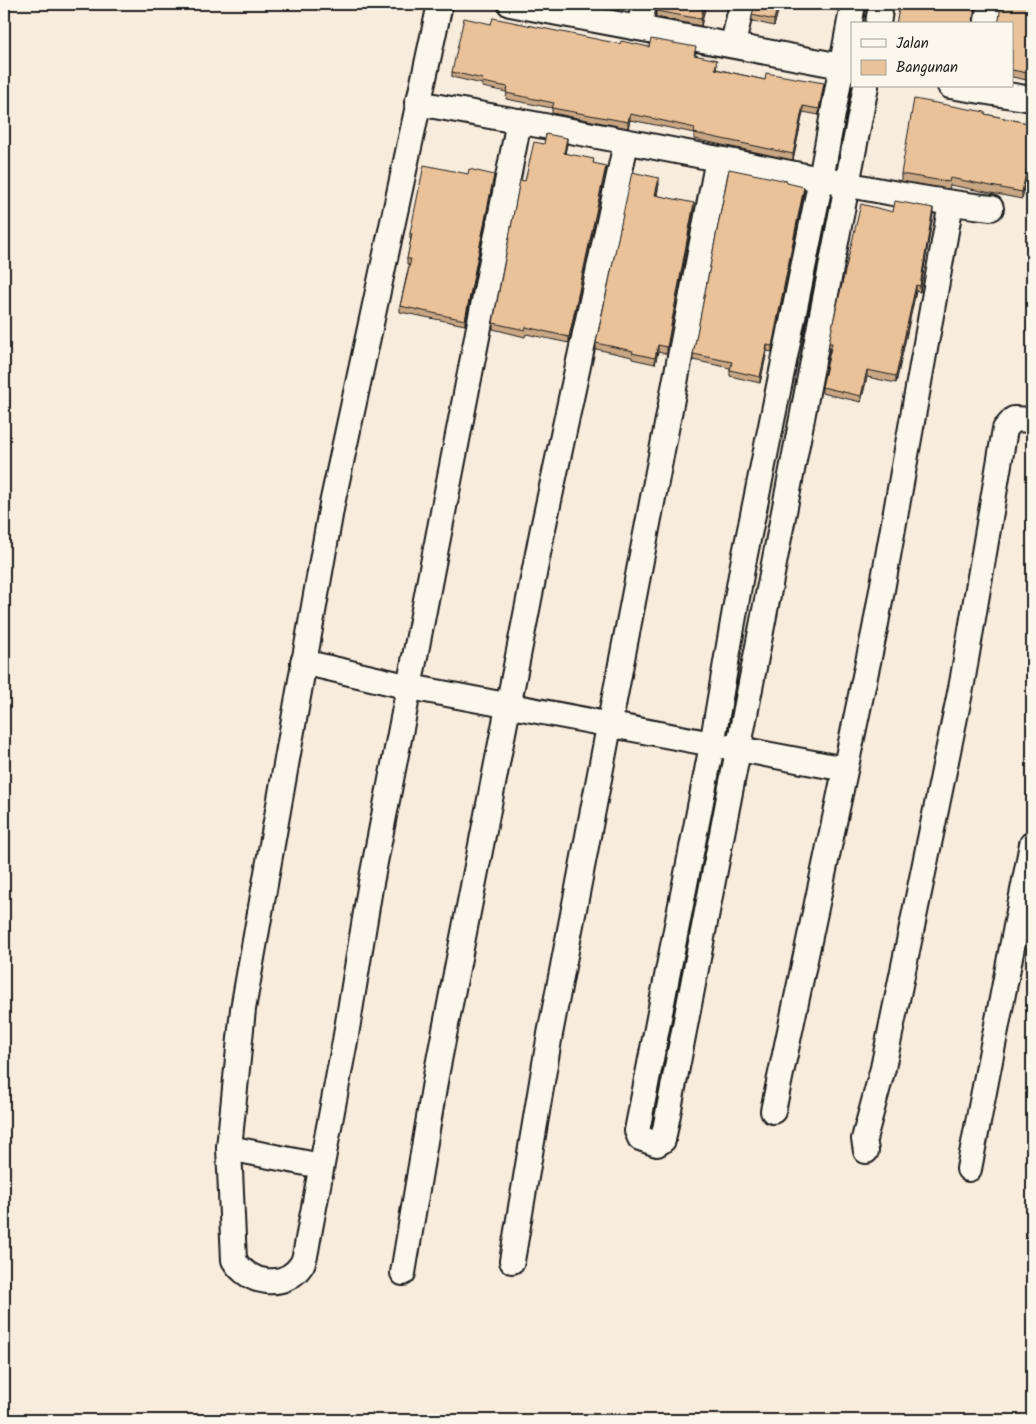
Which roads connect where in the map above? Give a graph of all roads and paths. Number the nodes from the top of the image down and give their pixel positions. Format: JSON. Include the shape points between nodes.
{"nodes":[{"id":1,"x":440,"y":4,"type":"edge"},
{"id":2,"x":510,"y":4,"type":"edge"},
{"id":3,"x":644,"y":4,"type":"edge"},
{"id":4,"x":742,"y":4,"type":"edge"},
{"id":5,"x":853,"y":4,"type":"edge"},
{"id":6,"x":881,"y":4,"type":"edge"},
{"id":7,"x":990,"y":4,"type":"edge"},
{"id":8,"x":540,"y":7,"type":"edge"},
{"id":9,"x":851,"y":22,"type":"edge"},
{"id":10,"x":878,"y":22,"type":"edge"},
{"id":11,"x":986,"y":22,"type":"edge"},
{"id":12,"x":851,"y":25,"type":"edge"},
{"id":13,"x":639,"y":28,"type":"junction"},
{"id":14,"x":733,"y":44,"type":"junction"},
{"id":15,"x":847,"y":67,"type":"edge"},
{"id":16,"x":866,"y":88,"type":"edge"},
{"id":17,"x":974,"y":88,"type":"edge"},
{"id":18,"x":1032,"y":99,"type":"edge"},
{"id":19,"x":417,"y":103,"type":"junction"},
{"id":20,"x":519,"y":121,"type":"junction"},
{"id":21,"x":626,"y":143,"type":"junction"},
{"id":22,"x":718,"y":159,"type":"junction"},
{"id":23,"x":821,"y":179,"type":"junction"},
{"id":24,"x":847,"y":184,"type":"junction"},
{"id":25,"x":951,"y":203,"type":"junction"},
{"id":26,"x":990,"y":208,"type":"dead end"},
{"id":27,"x":1032,"y":420,"type":"edge"},
{"id":28,"x":303,"y":662,"type":"junction"},
{"id":29,"x":410,"y":686,"type":"junction"},
{"id":30,"x":510,"y":706,"type":"junction"},
{"id":31,"x":610,"y":726,"type":"junction"},
{"id":32,"x":712,"y":745,"type":"junction"},
{"id":33,"x":738,"y":749,"type":"junction"},
{"id":34,"x":845,"y":769,"type":"junction"},
{"id":35,"x":1032,"y":844,"type":"edge"},
{"id":36,"x":773,"y":1111,"type":"dead end"},
{"id":37,"x":229,"y":1148,"type":"junction"},
{"id":38,"x":866,"y":1151,"type":"dead end"},
{"id":39,"x":321,"y":1166,"type":"junction"},
{"id":40,"x":970,"y":1169,"type":"dead end"},
{"id":41,"x":512,"y":1261,"type":"dead end"},
{"id":42,"x":402,"y":1273,"type":"dead end"}],
"edges":[{"from":1,"to":19,"type":"street"},
{"from":2,"to":8,"type":"street"},
{"from":3,"to":13,"type":"street"},
{"from":4,"to":14,"type":"street"},
{"from":5,"to":9,"type":"street"},
{"from":6,"to":10,"type":"street"},
{"from":7,"to":11,"type":"street"},
{"from":8,"to":13,"type":"street"},
{"from":12,"to":15,"type":"street"},
{"from":13,"to":14,"type":"street"},
{"from":14,"to":15,"type":"street"},
{"from":15,"to":23,"type":"street"},
{"from":16,"to":24,"type":"street"},
{"from":17,"to":18,"type":"street"},
{"from":19,"to":20,"type":"street"},
{"from":19,"to":28,"type":"street","via":[[332,504]]},
{"from":20,"to":21,"type":"street"},
{"from":20,"to":29,"type":"street"},
{"from":21,"to":22,"type":"street"},
{"from":21,"to":30,"type":"street","via":[[542,533]]},
{"from":22,"to":23,"type":"street"},
{"from":22,"to":31,"type":"street"},
{"from":23,"to":24,"type":"street"},
{"from":23,"to":32,"type":"street","via":[[742,570]]},
{"from":24,"to":25,"type":"street"},
{"from":24,"to":33,"type":"street"},
{"from":25,"to":26,"type":"street"},
{"from":25,"to":34,"type":"street","via":[[875,629]]},
{"from":27,"to":38,"type":"street","via":[[1014,419],[1005,429],[962,683],[891,1029],[864,1139]]},
{"from":28,"to":29,"type":"street"},
{"from":28,"to":37,"type":"street","via":[[243,1009]]},
{"from":29,"to":30,"type":"street"},
{"from":29,"to":39,"type":"street","via":[[370,888]]},
{"from":30,"to":31,"type":"street"},
{"from":30,"to":42,"type":"street","via":[[436,1076]]},
{"from":31,"to":32,"type":"street"},
{"from":31,"to":41,"type":"street","via":[[550,1034]]},
{"from":32,"to":33,"type":"street"},
{"from":32,"to":33,"type":"street","via":[[637,1131],[643,1140],[657,1144],[663,1140]]},
{"from":33,"to":34,"type":"street"},
{"from":34,"to":36,"type":"street"},
{"from":35,"to":40,"type":"street"},
{"from":37,"to":39,"type":"street"},
{"from":37,"to":39,"type":"street","via":[[234,1260],[241,1271],[252,1278],[270,1282],[286,1278],[302,1264]]}]}
